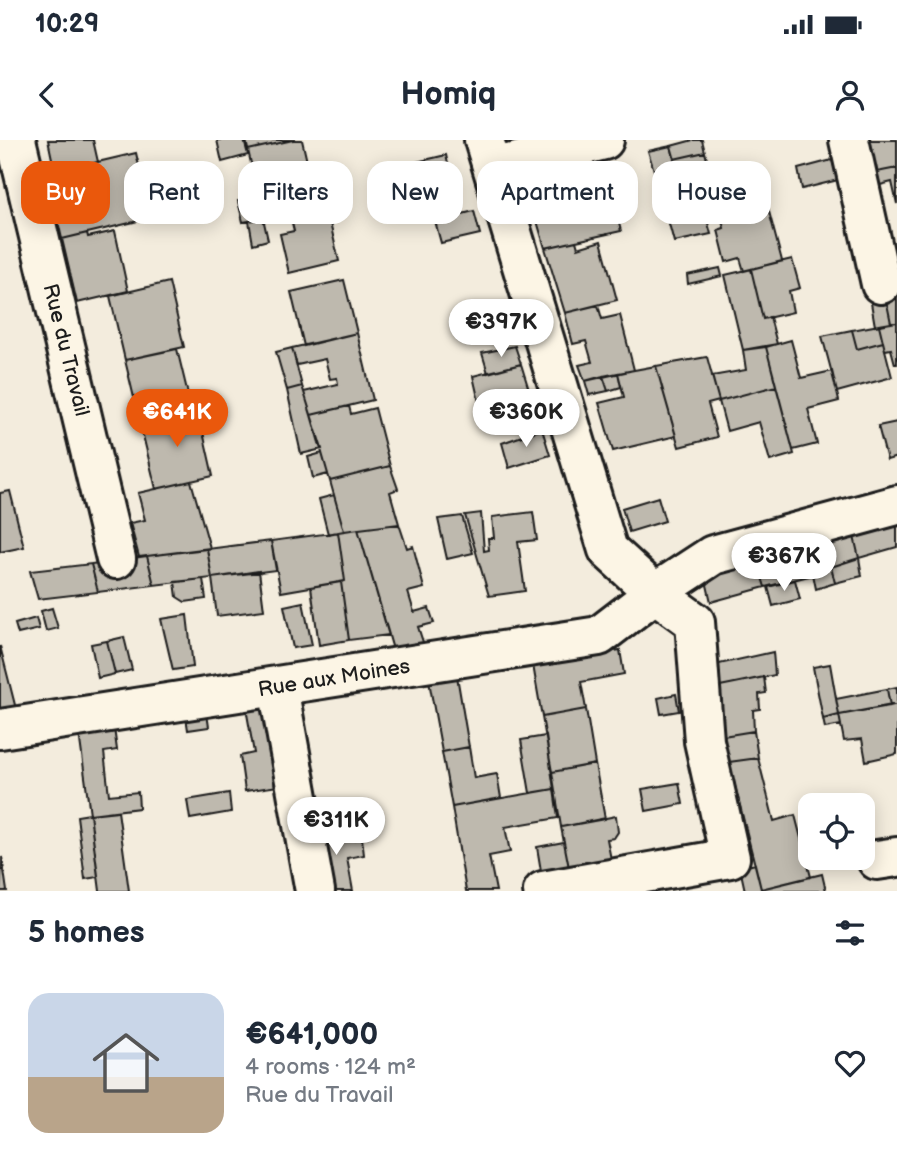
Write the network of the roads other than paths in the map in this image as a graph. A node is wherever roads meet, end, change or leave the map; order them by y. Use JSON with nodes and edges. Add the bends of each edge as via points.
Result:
{"nodes":[{"id":1,"x":16,"y":140,"type":"edge"},
{"id":2,"x":604,"y":140,"type":"edge"},
{"id":3,"x":849,"y":140,"type":"edge"},
{"id":4,"x":488,"y":154,"type":"edge"},
{"id":5,"x":881,"y":284,"type":"dead end"},
{"id":6,"x":897,"y":505,"type":"edge"},
{"id":7,"x":116,"y":559,"type":"dead end"},
{"id":8,"x":655,"y":593,"type":"junction"},
{"id":9,"x":278,"y":687,"type":"junction"},
{"id":10,"x":0,"y":729,"type":"edge"},
{"id":11,"x":315,"y":891,"type":"edge"},
{"id":12,"x":543,"y":891,"type":"edge"}],
"edges":[{"from":1,"to":7,"type":"street","name":"Rue du Travail"},
{"from":2,"to":4,"type":"street"},
{"from":3,"to":5,"type":"street"},
{"from":4,"to":8,"type":"street","via":[[608,550]]},
{"from":6,"to":8,"type":"street","name":"Rue aux Moines","via":[[713,555]]},
{"from":8,"to":9,"type":"street","name":"Rue aux Moines","via":[[599,636]]},
{"from":8,"to":12,"type":"street","via":[[695,622],[704,741],[730,858]]},
{"from":9,"to":10,"type":"street","name":"Rue aux Moines"},
{"from":9,"to":11,"type":"street"}]}
